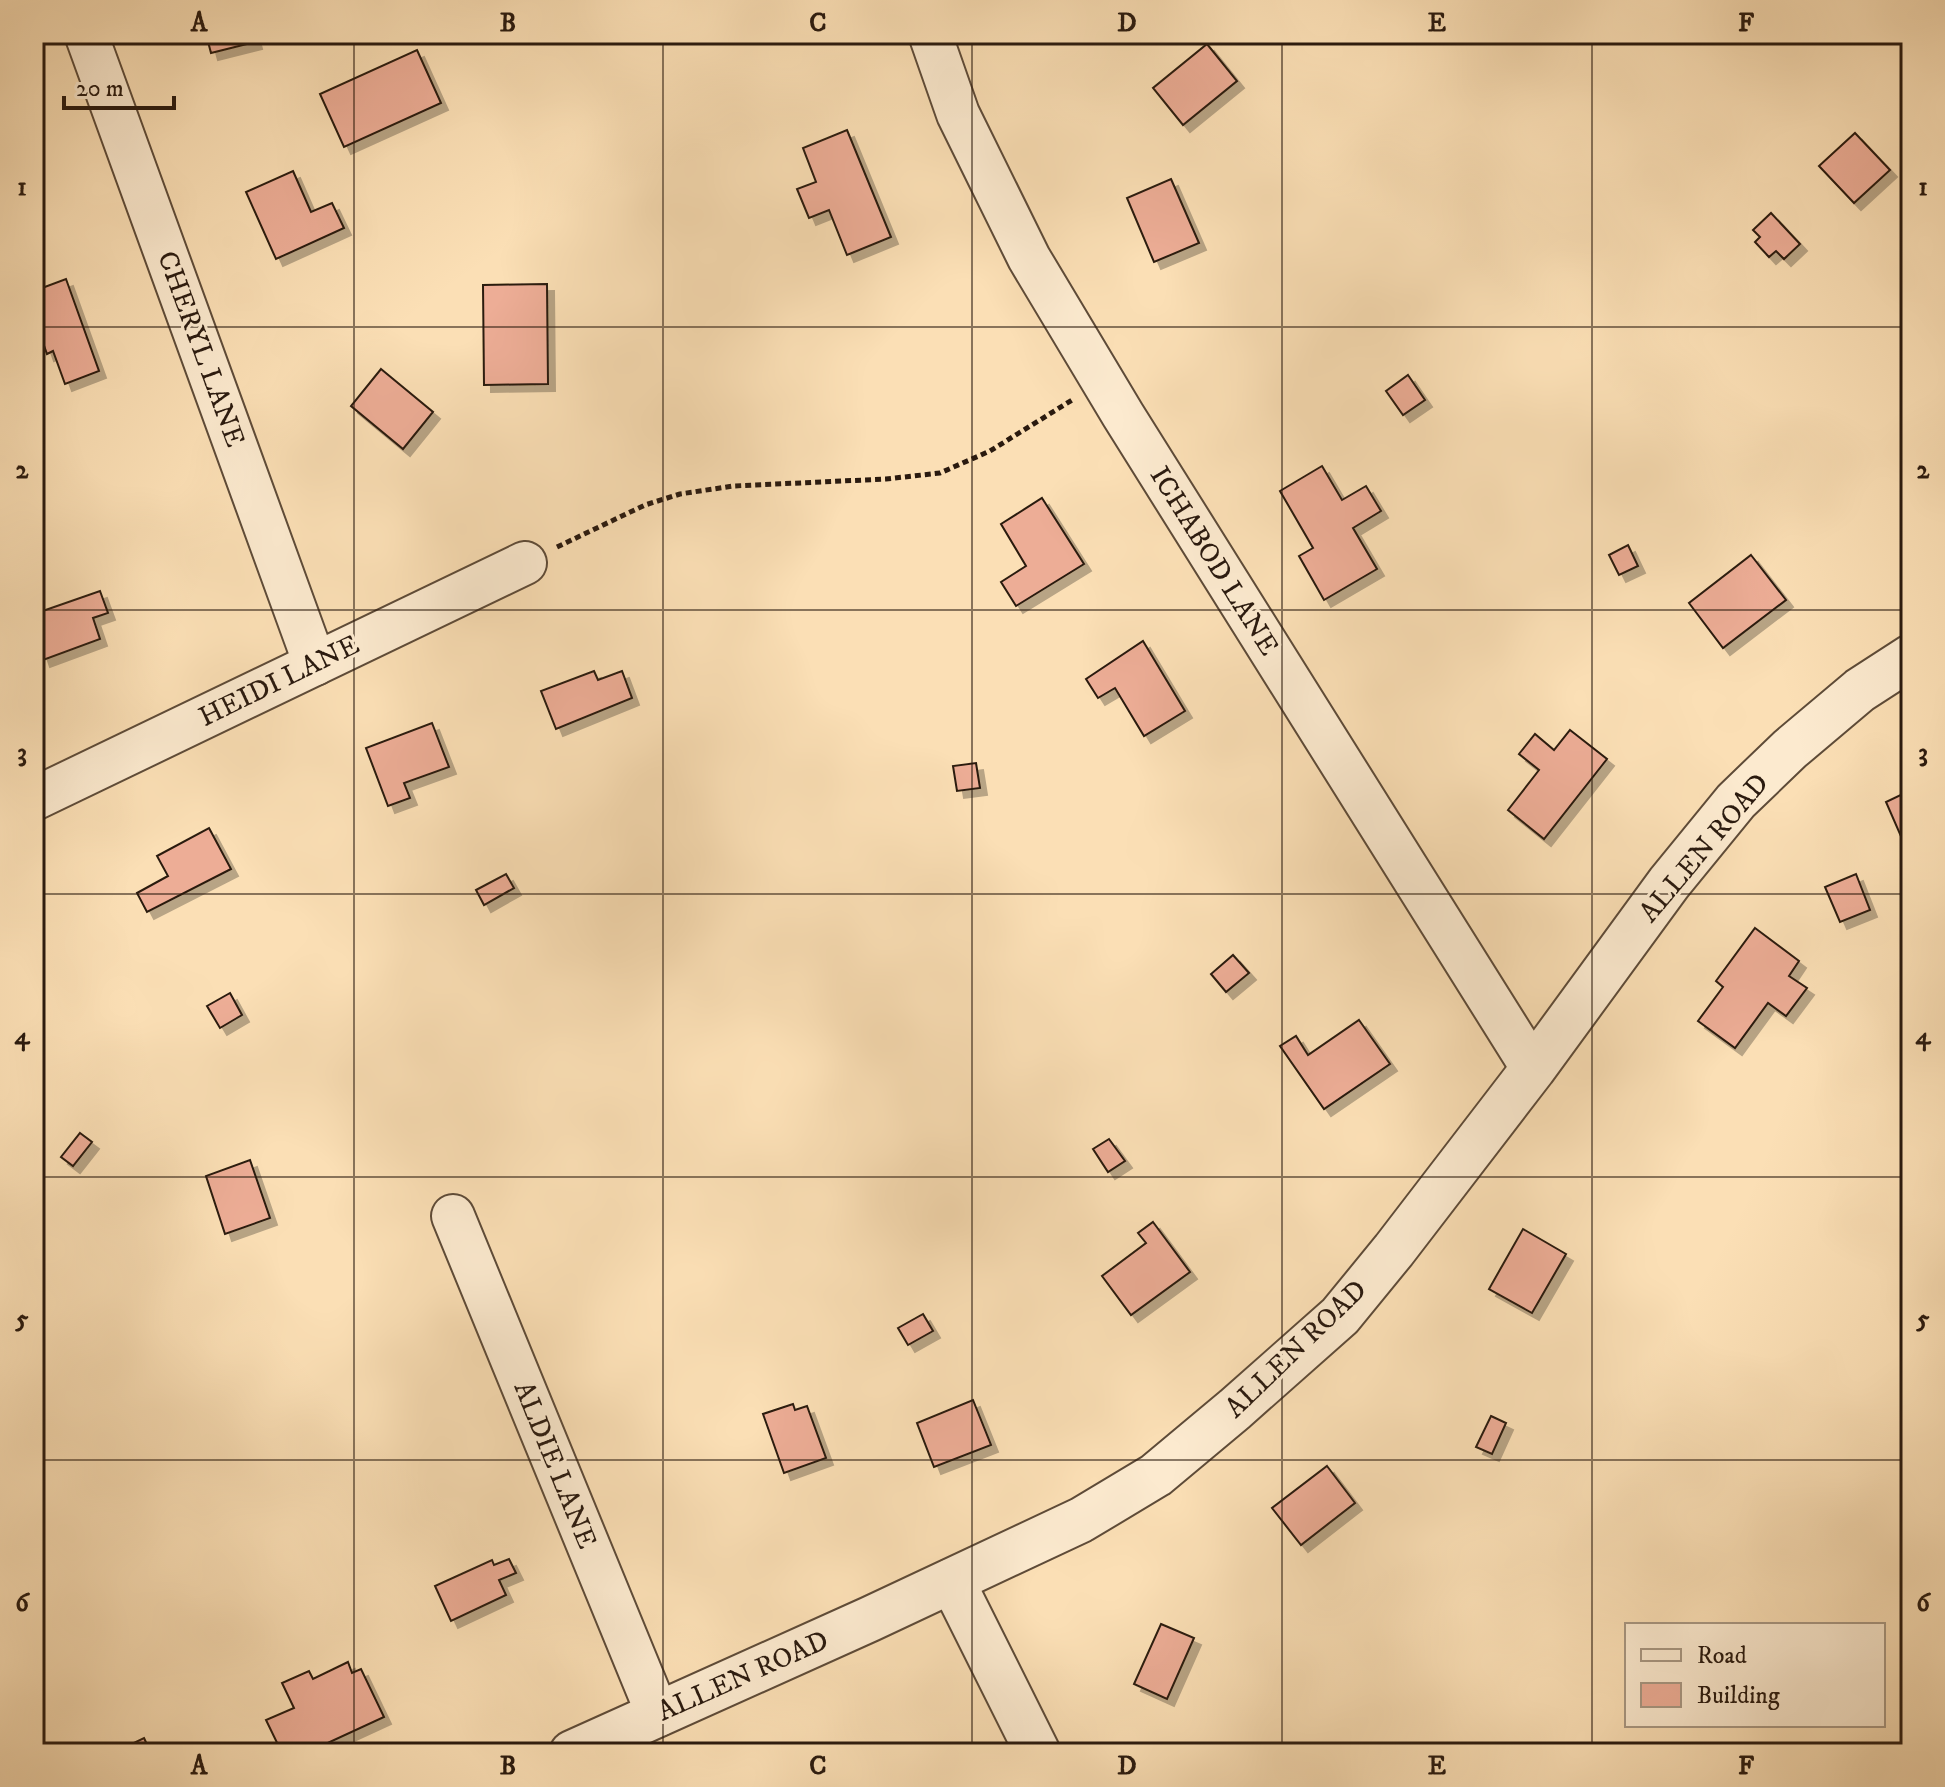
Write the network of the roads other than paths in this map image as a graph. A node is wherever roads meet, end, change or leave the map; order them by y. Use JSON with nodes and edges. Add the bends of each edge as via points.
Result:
{"nodes":[{"id":1,"x":86,"y":34,"type":"edge"},
{"id":2,"x":930,"y":34,"type":"edge"},
{"id":3,"x":525,"y":563,"type":"road end"},
{"id":4,"x":1911,"y":657,"type":"edge"},
{"id":5,"x":315,"y":664,"type":"junction"},
{"id":6,"x":34,"y":799,"type":"edge"},
{"id":7,"x":1533,"y":1069,"type":"junction"},
{"id":8,"x":453,"y":1216,"type":"dead end"},
{"id":9,"x":952,"y":1581,"type":"junction"},
{"id":10,"x":658,"y":1715,"type":"junction"},
{"id":11,"x":572,"y":1753,"type":"edge"},
{"id":12,"x":1038,"y":1753,"type":"edge"}],
"edges":[{"from":1,"to":5,"type":"street","name":"CHERYL LANE"},
{"from":2,"to":7,"type":"street","name":"ICHABOD LANE","via":[[958,114],[1029,258]]},
{"from":3,"to":5,"type":"street","name":"HEIDI LANE"},
{"from":4,"to":7,"type":"street","name":"ALLEN ROAD","via":[[1860,690],[1736,801]]},
{"from":5,"to":6,"type":"street","name":"HEIDI LANE"},
{"from":7,"to":9,"type":"street","name":"ALLEN ROAD","via":[[1340,1316],[1291,1360],[1156,1475],[1081,1520]]},
{"from":8,"to":10,"type":"street","name":"ALDIE LANE"},
{"from":9,"to":10,"type":"street","name":"ALLEN ROAD"},
{"from":9,"to":12,"type":"street"},
{"from":10,"to":11,"type":"street","name":"ALLEN ROAD"}]}
